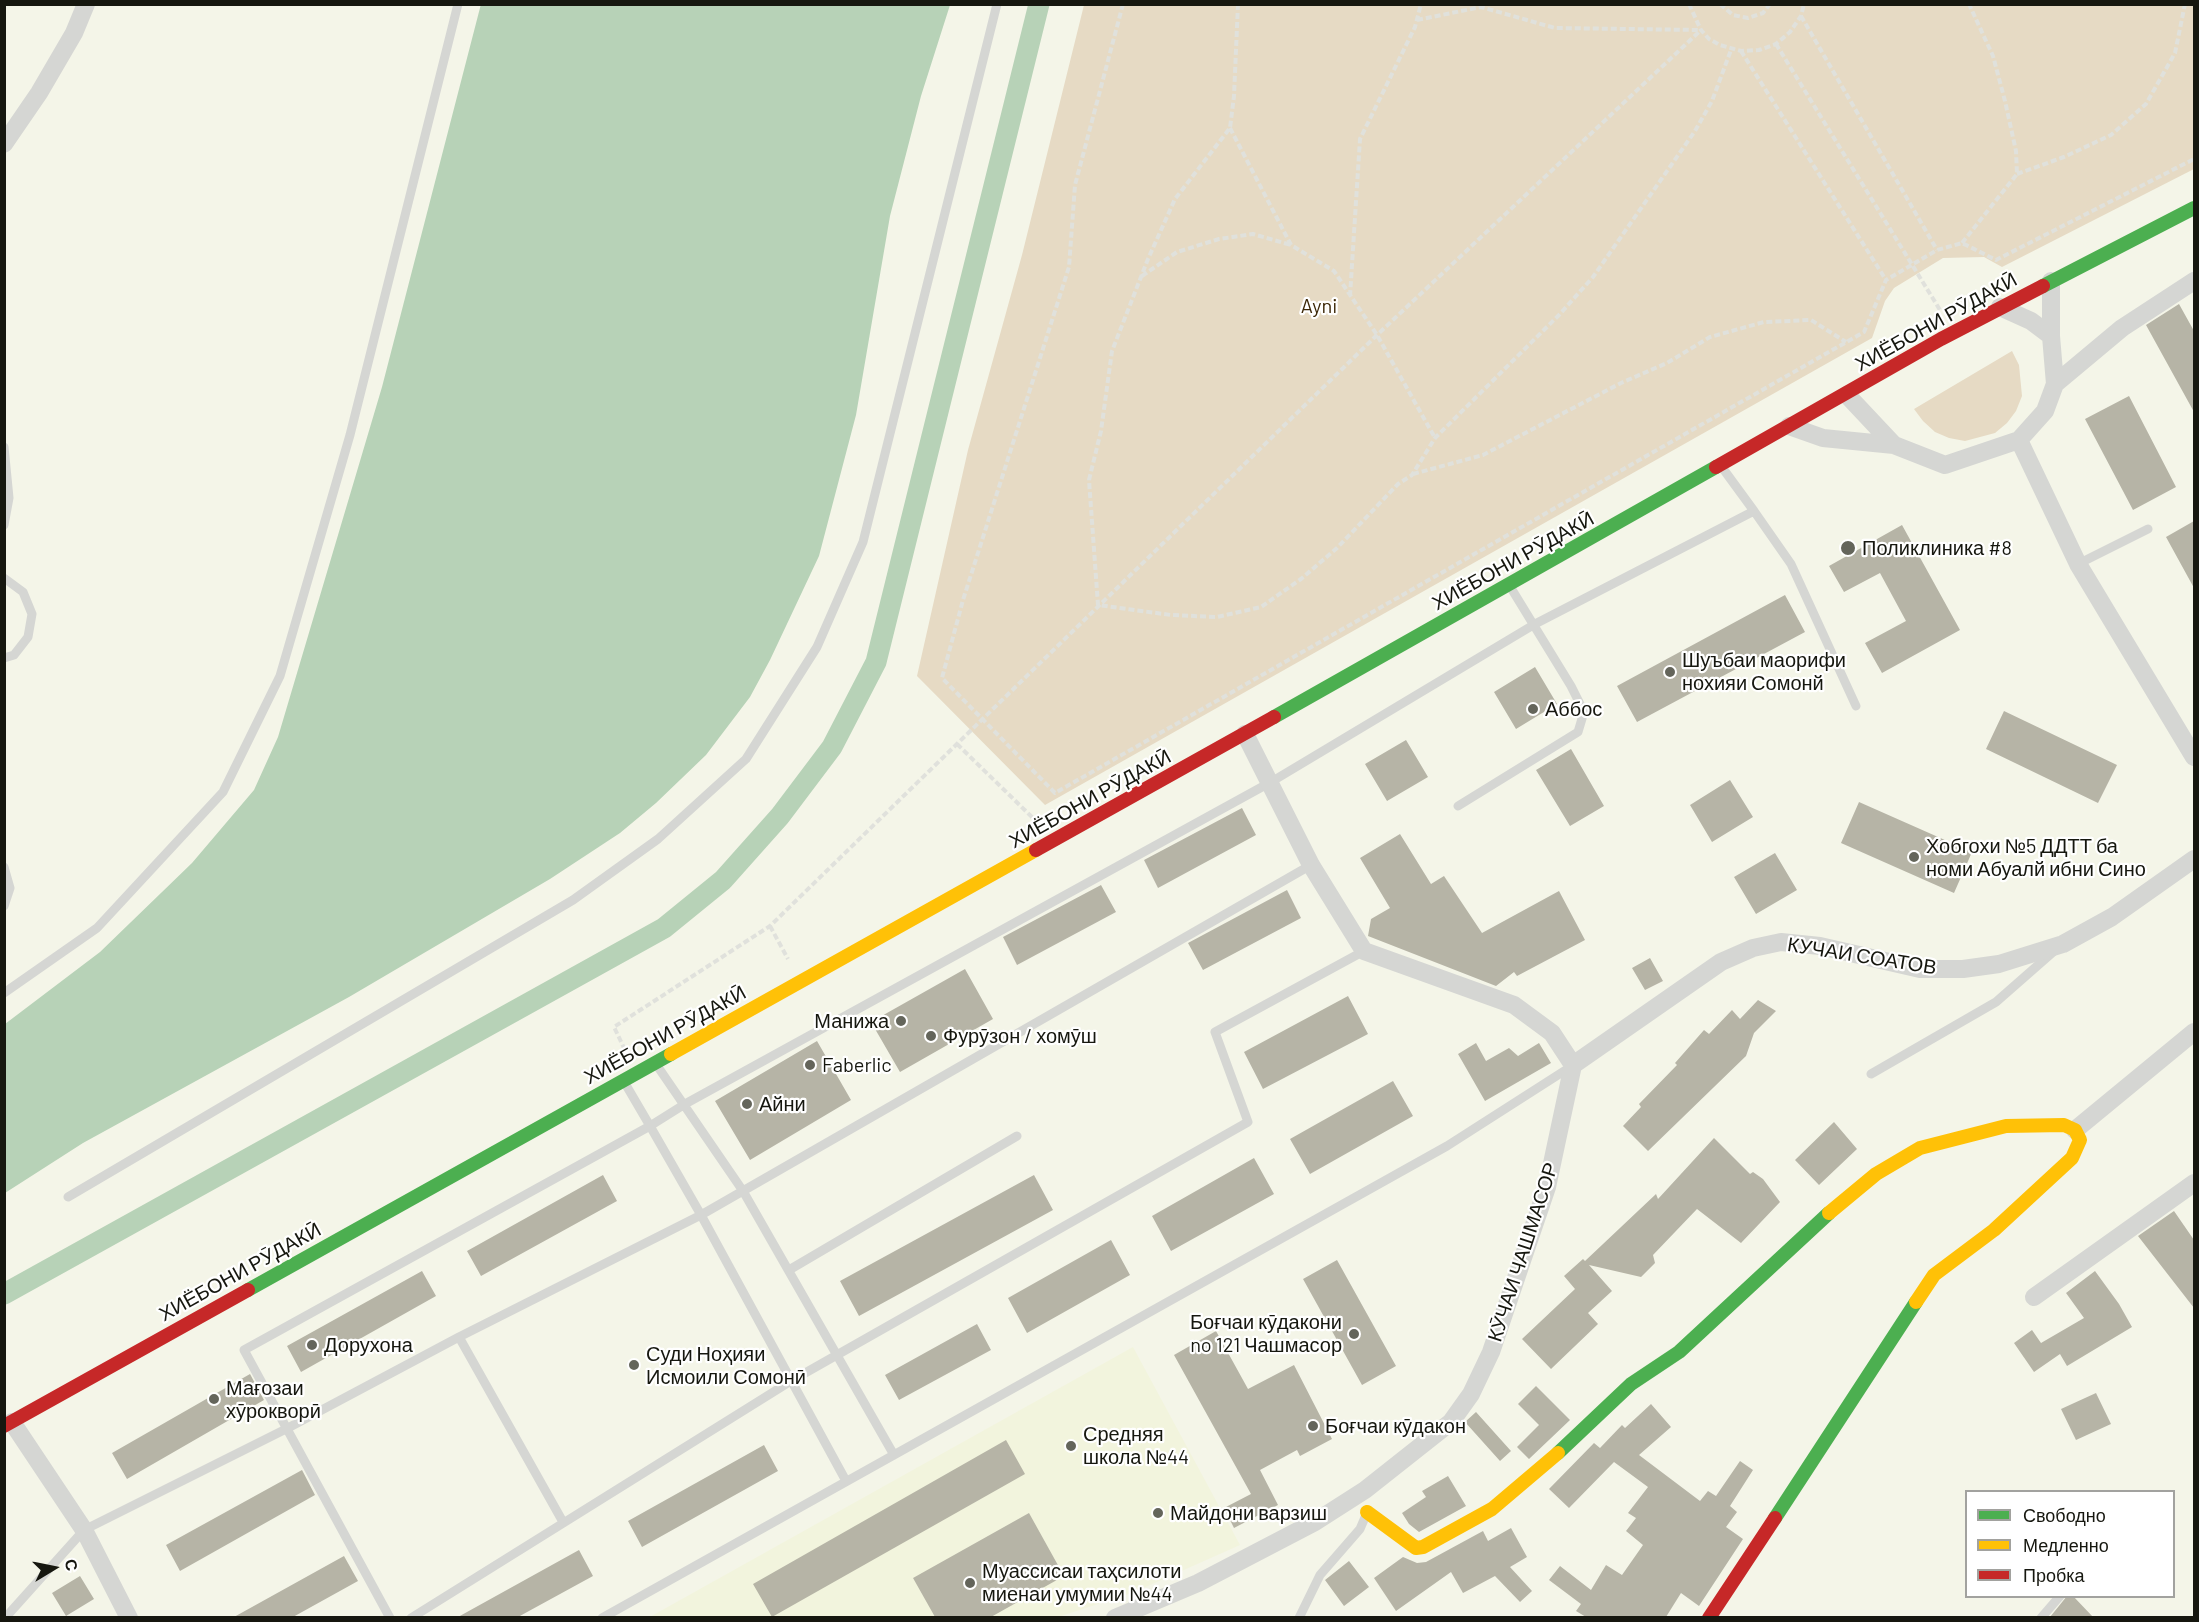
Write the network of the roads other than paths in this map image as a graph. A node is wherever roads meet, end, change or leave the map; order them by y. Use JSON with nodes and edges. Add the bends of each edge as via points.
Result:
{"nodes":[{"id":1,"x":86,"y":4,"type":"edge"},
{"id":2,"x":458,"y":4,"type":"edge"},
{"id":3,"x":997,"y":4,"type":"edge"},
{"id":4,"x":4,"y":144,"type":"edge"},
{"id":5,"x":2194,"y":208,"type":"edge"},
{"id":6,"x":2051,"y":281,"type":"junction"},
{"id":7,"x":2194,"y":281,"type":"edge"},
{"id":8,"x":2000,"y":307,"type":"junction"},
{"id":9,"x":2051,"y":336,"type":"junction"},
{"id":10,"x":2055,"y":384,"type":"junction"},
{"id":11,"x":1847,"y":394,"type":"junction"},
{"id":12,"x":1789,"y":426,"type":"junction"},
{"id":13,"x":2019,"y":440,"type":"junction"},
{"id":14,"x":1894,"y":445,"type":"junction"},
{"id":15,"x":4,"y":447,"type":"edge"},
{"id":16,"x":1721,"y":466,"type":"junction"},
{"id":17,"x":1754,"y":511,"type":"junction"},
{"id":18,"x":4,"y":525,"type":"edge"},
{"id":19,"x":2148,"y":529,"type":"dead end"},
{"id":20,"x":2078,"y":564,"type":"junction"},
{"id":21,"x":4,"y":578,"type":"edge"},
{"id":22,"x":1509,"y":586,"type":"junction"},
{"id":23,"x":1535,"y":624,"type":"junction"},
{"id":24,"x":4,"y":658,"type":"edge"},
{"id":25,"x":1856,"y":706,"type":"dead end"},
{"id":26,"x":1245,"y":734,"type":"junction"},
{"id":27,"x":2194,"y":757,"type":"edge"},
{"id":28,"x":1271,"y":782,"type":"junction"},
{"id":29,"x":1458,"y":806,"type":"dead end"},
{"id":30,"x":2194,"y":859,"type":"edge"},
{"id":31,"x":1311,"y":865,"type":"junction"},
{"id":32,"x":4,"y":867,"type":"edge"},
{"id":33,"x":4,"y":906,"type":"edge"},
{"id":34,"x":2063,"y":944,"type":"junction"},
{"id":35,"x":1364,"y":951,"type":"junction"},
{"id":36,"x":4,"y":993,"type":"edge"},
{"id":37,"x":2194,"y":1032,"type":"edge"},
{"id":38,"x":655,"y":1062,"type":"junction"},
{"id":39,"x":1572,"y":1065,"type":"junction"},
{"id":40,"x":1871,"y":1074,"type":"dead end"},
{"id":41,"x":623,"y":1080,"type":"junction"},
{"id":42,"x":685,"y":1104,"type":"junction"},
{"id":43,"x":650,"y":1126,"type":"junction"},
{"id":44,"x":2075,"y":1130,"type":"junction"},
{"id":45,"x":1017,"y":1136,"type":"dead end"},
{"id":46,"x":2194,"y":1183,"type":"edge"},
{"id":47,"x":743,"y":1191,"type":"junction"},
{"id":48,"x":68,"y":1197,"type":"dead end"},
{"id":49,"x":701,"y":1215,"type":"junction"},
{"id":50,"x":789,"y":1270,"type":"junction"},
{"id":51,"x":2034,"y":1297,"type":"dead end"},
{"id":52,"x":459,"y":1337,"type":"junction"},
{"id":53,"x":837,"y":1355,"type":"junction"},
{"id":54,"x":791,"y":1381,"type":"junction"},
{"id":55,"x":8,"y":1424,"type":"edge"},
{"id":56,"x":286,"y":1429,"type":"junction"},
{"id":57,"x":894,"y":1455,"type":"junction"},
{"id":58,"x":846,"y":1481,"type":"junction"},
{"id":59,"x":1365,"y":1490,"type":"junction"},
{"id":60,"x":1368,"y":1512,"type":"junction"},
{"id":61,"x":563,"y":1522,"type":"junction"},
{"id":62,"x":84,"y":1530,"type":"junction"},
{"id":63,"x":2058,"y":1598,"type":"edge"},
{"id":64,"x":1146,"y":1612,"type":"edge"},
{"id":65,"x":5,"y":1617,"type":"edge"},
{"id":66,"x":129,"y":1617,"type":"edge"},
{"id":67,"x":390,"y":1617,"type":"edge"},
{"id":68,"x":411,"y":1617,"type":"edge"},
{"id":69,"x":602,"y":1617,"type":"edge"},
{"id":70,"x":1115,"y":1617,"type":"edge"},
{"id":71,"x":1299,"y":1617,"type":"edge"},
{"id":72,"x":1709,"y":1617,"type":"edge"},
{"id":73,"x":2041,"y":1617,"type":"edge"}],
"edges":[{"from":1,"to":4,"type":"street","via":[[74,33]]},
{"from":2,"to":36,"type":"lane","via":[[350,435],[280,676],[223,792],[97,928]]},
{"from":3,"to":48,"type":"lane","via":[[863,542],[817,647],[746,759],[658,839],[573,900]]},
{"from":5,"to":6,"type":"main road","name":"ХИЁБОНИ РӮДАКӢ"},
{"from":6,"to":8,"type":"main road","name":"ХИЁБОНИ РӮДАКӢ"},
{"from":6,"to":9,"type":"street"},
{"from":7,"to":10,"type":"street","via":[[2122,328]]},
{"from":8,"to":9,"type":"street","via":[[2031,321]]},
{"from":8,"to":11,"type":"main road","name":"ХИЁБОНИ РӮДАКӢ"},
{"from":9,"to":10,"type":"street"},
{"from":10,"to":13,"type":"street","via":[[2045,411]]},
{"from":11,"to":12,"type":"main road","name":"ХИЁБОНИ РӮДАКӢ"},
{"from":11,"to":14,"type":"street"},
{"from":12,"to":14,"type":"street","via":[[1823,438]]},
{"from":12,"to":16,"type":"main road","name":"ХИЁБОНИ РӮДАКӢ"},
{"from":13,"to":14,"type":"street","via":[[1945,465]]},
{"from":13,"to":20,"type":"street"},
{"from":15,"to":18,"type":"lane","via":[[9,498]]},
{"from":16,"to":17,"type":"lane"},
{"from":16,"to":22,"type":"main road","name":"ХИЁБОНИ РӮДАКӢ"},
{"from":17,"to":23,"type":"lane"},
{"from":17,"to":25,"type":"lane","via":[[1791,564]]},
{"from":19,"to":20,"type":"lane"},
{"from":20,"to":27,"type":"street"},
{"from":21,"to":24,"type":"lane","via":[[23,592],[32,614],[28,637],[14,655]]},
{"from":22,"to":23,"type":"lane"},
{"from":22,"to":26,"type":"main road","name":"ХИЁБОНИ РӮДАКӢ"},
{"from":23,"to":28,"type":"lane"},
{"from":23,"to":29,"type":"lane","via":[[1584,712],[1578,732]]},
{"from":26,"to":28,"type":"street"},
{"from":26,"to":38,"type":"main road","name":"ХИЁБОНИ РӮДАКӢ"},
{"from":28,"to":31,"type":"street"},
{"from":28,"to":42,"type":"lane"},
{"from":30,"to":34,"type":"street","name":"КУЧАИ СОАТОВ","via":[[2112,917]]},
{"from":31,"to":35,"type":"street"},
{"from":31,"to":47,"type":"lane"},
{"from":32,"to":33,"type":"lane","via":[[10,888]]},
{"from":34,"to":39,"type":"street","name":"КУЧАИ СОАТОВ","via":[[1999,964],[1963,969],[1920,969],[1820,946],[1781,942],[1753,948],[1720,962]]},
{"from":34,"to":40,"type":"lane","via":[[1996,1002]]},
{"from":35,"to":39,"type":"street","via":[[1514,1005],[1552,1033]]},
{"from":35,"to":53,"type":"lane","via":[[1215,1032],[1248,1122]]},
{"from":37,"to":44,"type":"street"},
{"from":38,"to":41,"type":"main road","name":"ХИЁБОНИ РӮДАКӢ"},
{"from":38,"to":42,"type":"lane"},
{"from":39,"to":57,"type":"lane","via":[[1447,1146]]},
{"from":39,"to":59,"type":"street","name":"КӮЧАИ ЧАШМАСОР","via":[[1547,1187],[1491,1352],[1471,1394],[1450,1422]]},
{"from":41,"to":43,"type":"lane"},
{"from":41,"to":55,"type":"main road","name":"ХИЁБОНИ РӮДАКӢ"},
{"from":42,"to":43,"type":"lane"},
{"from":42,"to":47,"type":"lane"},
{"from":43,"to":49,"type":"lane"},
{"from":43,"to":56,"type":"lane","via":[[244,1350]]},
{"from":44,"to":60,"type":"main road","via":[[2064,1125],[2006,1126],[1920,1148],[1876,1174],[1801,1236],[1679,1352],[1631,1384],[1492,1509],[1416,1548]]},
{"from":44,"to":72,"type":"main road","via":[[2080,1140],[2072,1158],[1994,1230],[1934,1275]]},
{"from":45,"to":50,"type":"lane"},
{"from":46,"to":51,"type":"street"},
{"from":47,"to":49,"type":"lane"},
{"from":47,"to":50,"type":"lane"},
{"from":49,"to":52,"type":"lane"},
{"from":49,"to":54,"type":"lane"},
{"from":50,"to":53,"type":"lane"},
{"from":52,"to":56,"type":"lane"},
{"from":52,"to":61,"type":"lane"},
{"from":53,"to":54,"type":"lane"},
{"from":53,"to":57,"type":"lane"},
{"from":54,"to":58,"type":"lane"},
{"from":54,"to":61,"type":"lane"},
{"from":55,"to":62,"type":"street"},
{"from":56,"to":62,"type":"lane"},
{"from":56,"to":67,"type":"lane"},
{"from":57,"to":58,"type":"lane"},
{"from":58,"to":69,"type":"lane"},
{"from":59,"to":60,"type":"lane"},
{"from":59,"to":64,"type":"street","name":"КӮЧАИ ЧАШМАСОР","via":[[1315,1522]]},
{"from":60,"to":71,"type":"lane","via":[[1360,1529],[1320,1575]]},
{"from":61,"to":68,"type":"lane"},
{"from":62,"to":65,"type":"lane"},
{"from":62,"to":66,"type":"street"},
{"from":63,"to":73,"type":"lane"},
{"from":64,"to":70,"type":"street","name":"КӮЧАИ ЧАШМАСОР"}]}
